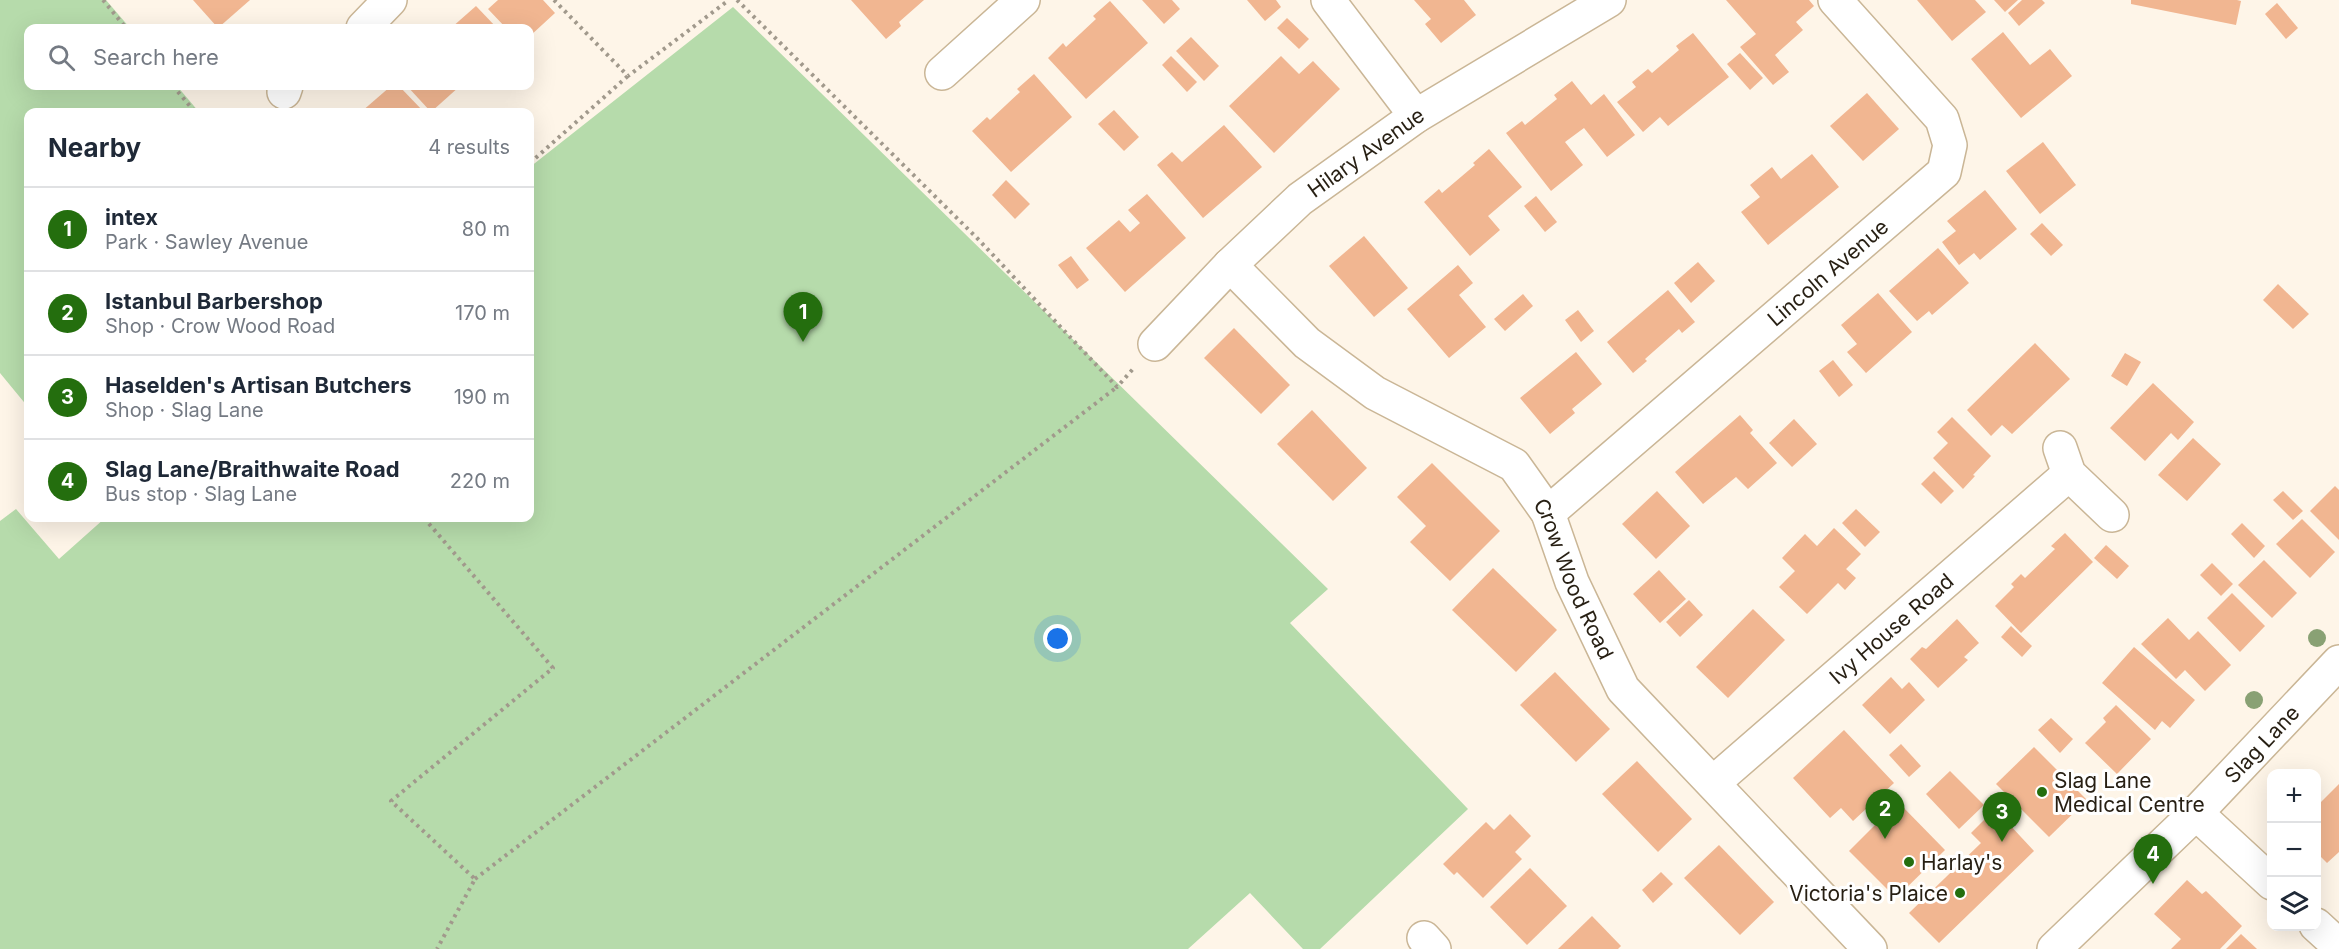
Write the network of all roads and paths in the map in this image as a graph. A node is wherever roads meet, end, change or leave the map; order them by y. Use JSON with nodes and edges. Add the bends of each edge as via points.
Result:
{"nodes":[{"id":1,"x":103,"y":0,"type":"edge"},
{"id":2,"x":390,"y":0,"type":"edge"},
{"id":3,"x":554,"y":0,"type":"edge"},
{"id":4,"x":729,"y":0,"type":"edge"},
{"id":5,"x":737,"y":0,"type":"edge"},
{"id":6,"x":1023,"y":0,"type":"edge"},
{"id":7,"x":1328,"y":0,"type":"edge"},
{"id":8,"x":1609,"y":0,"type":"edge"},
{"id":9,"x":1835,"y":0,"type":"edge"},
{"id":10,"x":123,"y":24,"type":"edge"},
{"id":11,"x":367,"y":24,"type":"edge"},
{"id":12,"x":942,"y":73,"type":"dead end"},
{"id":13,"x":627,"y":76,"type":"junction"},
{"id":14,"x":176,"y":90,"type":"edge"},
{"id":15,"x":192,"y":108,"type":"edge"},
{"id":16,"x":1416,"y":116,"type":"junction"},
{"id":17,"x":534,"y":159,"type":"edge"},
{"id":18,"x":1230,"y":265,"type":"junction"},
{"id":19,"x":1155,"y":344,"type":"joint"},
{"id":20,"x":1117,"y":387,"type":"junction"},
{"id":21,"x":1548,"y":513,"type":"junction"},
{"id":22,"x":2112,"y":515,"type":"dead end"},
{"id":23,"x":427,"y":522,"type":"edge"},
{"id":24,"x":2339,"y":662,"type":"edge"},
{"id":25,"x":1713,"y":783,"type":"junction"},
{"id":26,"x":2196,"y":813,"type":"junction"},
{"id":27,"x":475,"y":879,"type":"junction"},
{"id":28,"x":2267,"y":879,"type":"edge"},
{"id":29,"x":2321,"y":930,"type":"edge"},
{"id":30,"x":2339,"y":946,"type":"edge"},
{"id":31,"x":437,"y":949,"type":"edge"},
{"id":32,"x":1870,"y":949,"type":"edge"},
{"id":33,"x":2054,"y":949,"type":"edge"}],
"edges":[{"from":1,"to":10,"type":"path"},
{"from":2,"to":11,"type":"street"},
{"from":3,"to":13,"type":"path"},
{"from":4,"to":13,"type":"path"},
{"from":5,"to":20,"type":"path","via":[[978,239]]},
{"from":6,"to":12,"type":"street"},
{"from":7,"to":16,"type":"street"},
{"from":8,"to":16,"type":"street","name":"Hilary Avenue"},
{"from":9,"to":21,"type":"street","name":"Lincoln Avenue","via":[[1941,119],[1950,145],[1944,172]]},
{"from":13,"to":17,"type":"path"},
{"from":14,"to":15,"type":"path"},
{"from":16,"to":18,"type":"street","name":"Hilary Avenue","via":[[1300,199]]},
{"from":18,"to":19,"type":"street","name":"Hilary Avenue"},
{"from":18,"to":21,"type":"street","name":"Crow Wood Road","via":[[1307,343],[1375,393],[1514,465]]},
{"from":19,"to":20,"type":"path"},
{"from":20,"to":27,"type":"path"},
{"from":21,"to":25,"type":"street","name":"Crow Wood Road","via":[[1572,582],[1623,689]]},
{"from":22,"to":25,"type":"street","name":"Ivy House Road","via":[[2064,461]]},
{"from":23,"to":27,"type":"path","via":[[553,668],[391,801]]},
{"from":24,"to":26,"type":"street","name":"Slag Lane"},
{"from":25,"to":32,"type":"street","name":"Crow Wood Road"},
{"from":26,"to":28,"type":"street"},
{"from":26,"to":33,"type":"street","name":"Slag Lane"},
{"from":27,"to":31,"type":"path"},
{"from":29,"to":30,"type":"street"}]}
